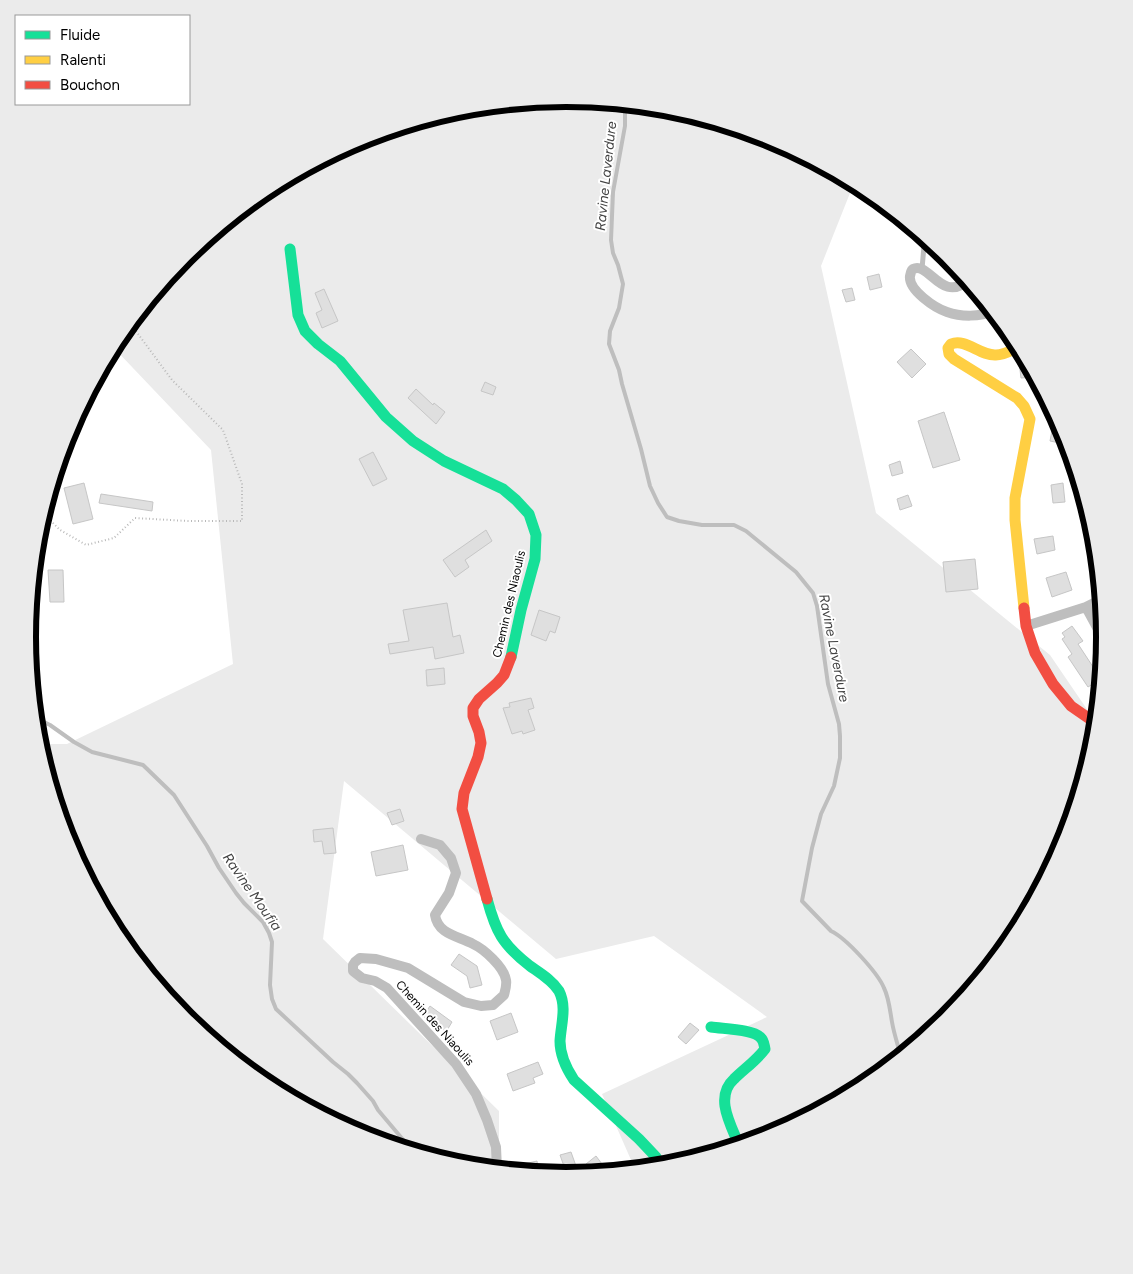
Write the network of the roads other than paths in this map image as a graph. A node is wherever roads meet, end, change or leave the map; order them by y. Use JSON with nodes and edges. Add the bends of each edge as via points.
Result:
{"nodes":[{"id":1,"x":924,"y":246,"type":"edge"},
{"id":2,"x":290,"y":249,"type":"dead end"},
{"id":3,"x":922,"y":269,"type":"junction"},
{"id":4,"x":963,"y":285,"type":"edge"},
{"id":5,"x":986,"y":313,"type":"edge"},
{"id":6,"x":1013,"y":351,"type":"edge"},
{"id":7,"x":1096,"y":602,"type":"edge"},
{"id":8,"x":1086,"y":607,"type":"junction"},
{"id":9,"x":1026,"y":626,"type":"junction"},
{"id":10,"x":1097,"y":627,"type":"edge"},
{"id":11,"x":1090,"y":719,"type":"edge"},
{"id":12,"x":421,"y":839,"type":"dead end"},
{"id":13,"x":711,"y":1027,"type":"dead end"},
{"id":14,"x":737,"y":1139,"type":"edge"},
{"id":15,"x":657,"y":1159,"type":"edge"},
{"id":16,"x":497,"y":1163,"type":"edge"}],
"edges":[{"from":1,"to":3,"type":"lane"},
{"from":2,"to":15,"type":"street","name":"Chemin des Niaoulis","via":[[298,315],[305,331],[340,361],[386,417],[413,441],[444,461],[503,489],[529,514],[536,536],[535,560],[509,665],[504,675],[473,708],[481,743],[464,792],[464,821],[492,920],[503,942],[556,986],[560,994],[563,1004],[561,1053],[568,1071]]},
{"from":3,"to":4,"type":"street","via":[[943,286]]},
{"from":3,"to":5,"type":"street","via":[[912,270],[910,279],[934,306],[954,314]]},
{"from":6,"to":9,"type":"street","via":[[996,355],[955,342],[948,347],[950,356],[955,360],[1014,395],[1028,409],[1030,419],[1015,520]]},
{"from":7,"to":8,"type":"street"},
{"from":8,"to":9,"type":"street"},
{"from":8,"to":10,"type":"street"},
{"from":9,"to":11,"type":"street","via":[[1035,654],[1053,684],[1071,706]]},
{"from":12,"to":16,"type":"street","name":"Chemin des Niaoulis","via":[[440,845],[451,858],[456,873],[450,893],[435,915],[436,922],[443,930],[488,954],[503,971],[506,981],[504,995],[493,1005],[464,1002],[408,968],[376,958],[360,958],[353,965],[353,971],[387,988],[456,1064],[476,1094],[487,1120],[496,1147]]},
{"from":13,"to":14,"type":"street","via":[[751,1032],[764,1041],[765,1049],[760,1057],[725,1090],[726,1108]]}]}
